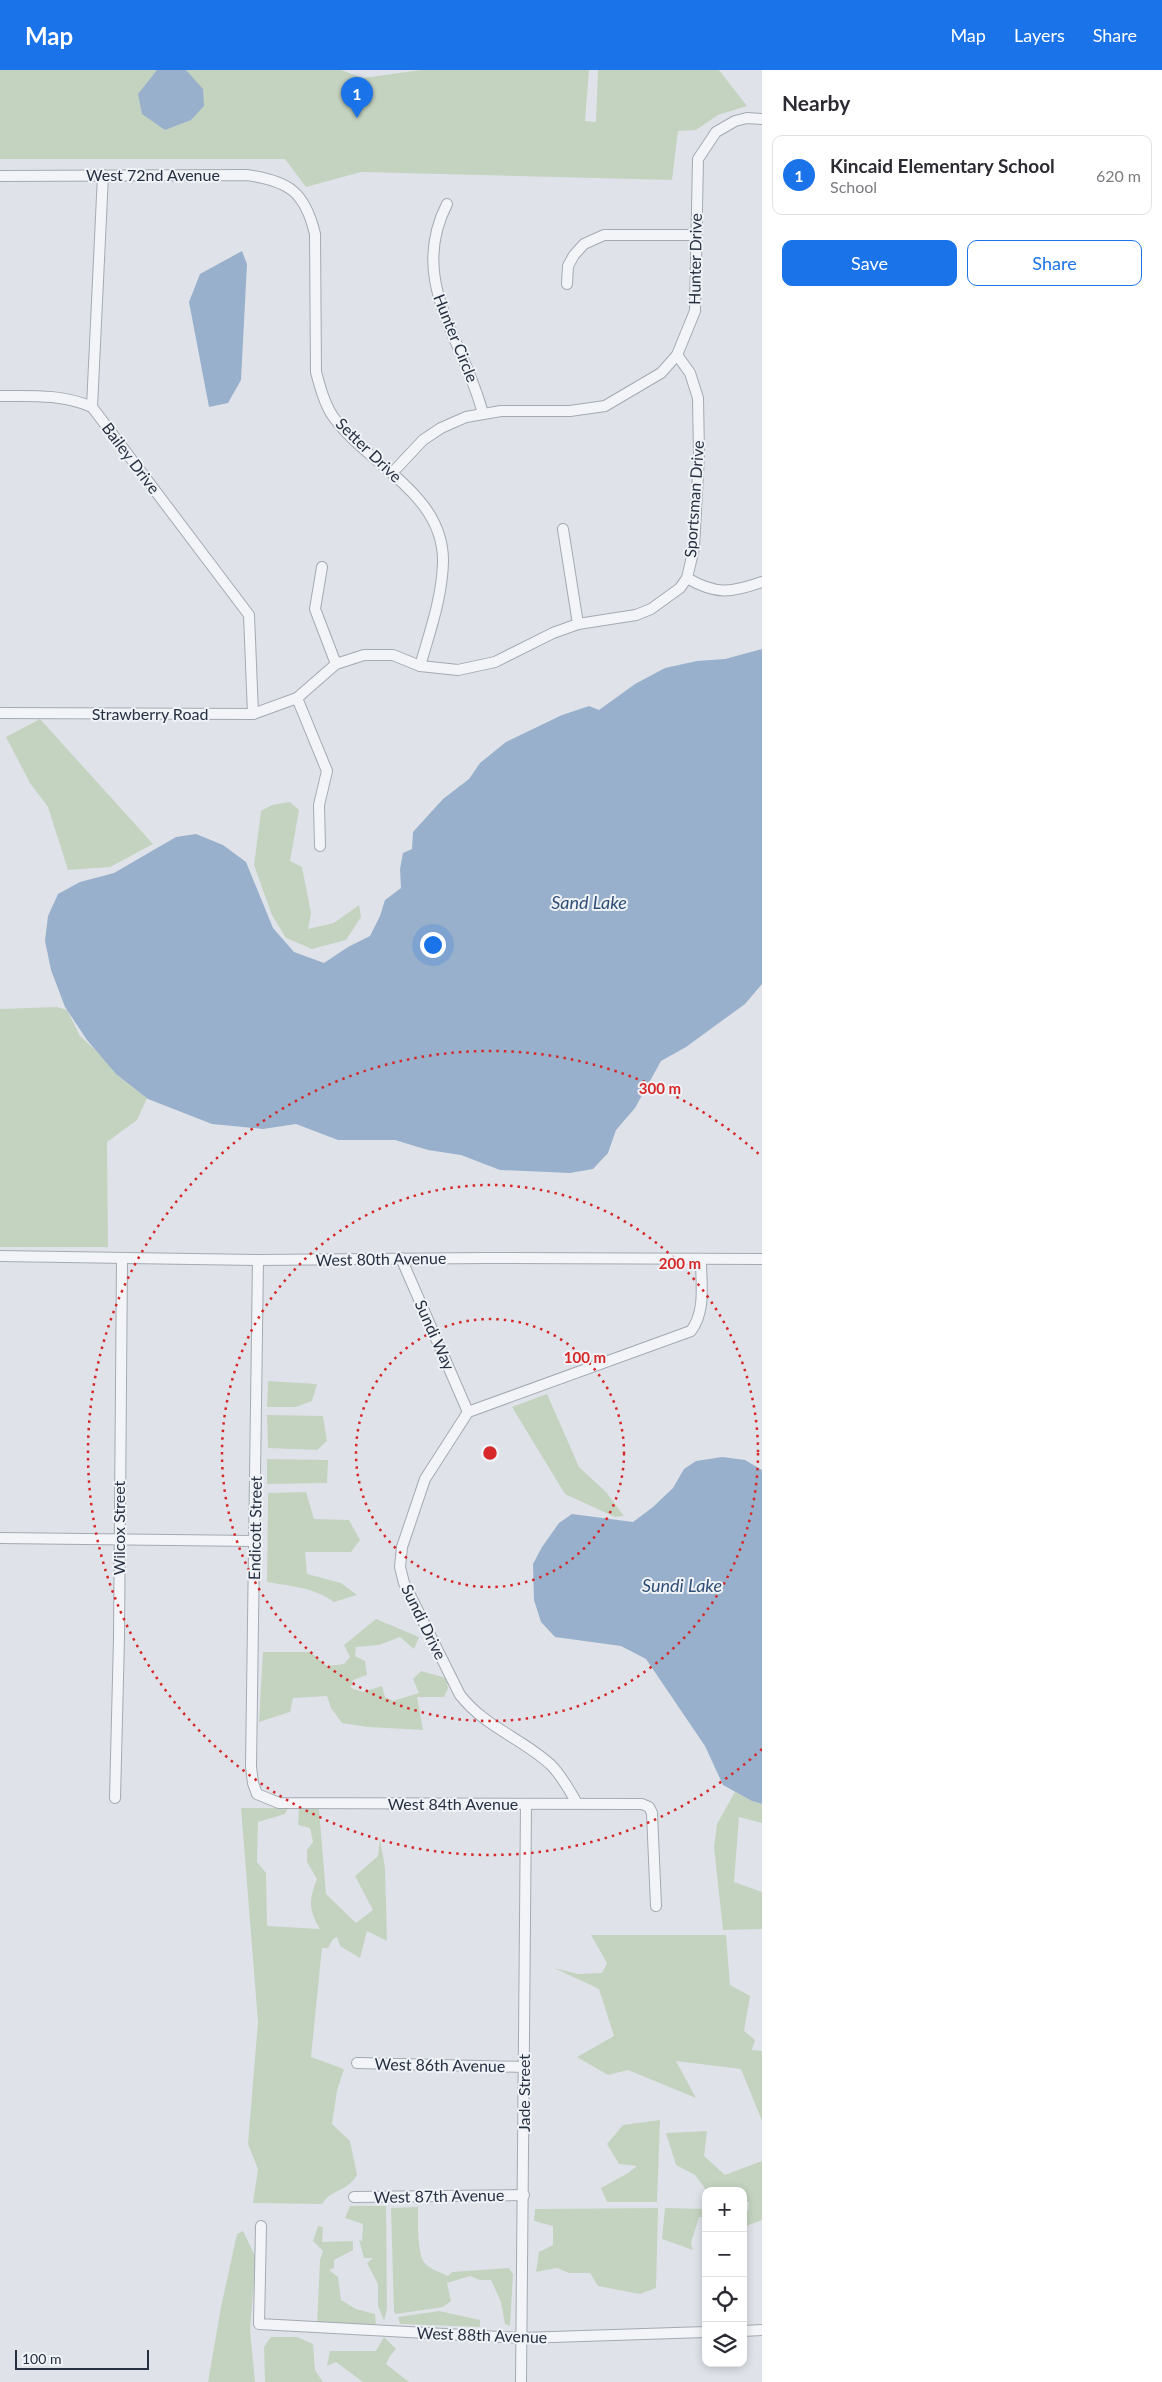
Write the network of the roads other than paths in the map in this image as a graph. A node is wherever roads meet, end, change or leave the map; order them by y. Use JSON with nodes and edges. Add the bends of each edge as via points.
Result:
{"nodes":[{"id":1,"x":762,"y":118,"type":"edge"},
{"id":2,"x":0,"y":176,"type":"edge"},
{"id":3,"x":103,"y":176,"type":"junction"},
{"id":4,"x":300,"y":197,"type":"joint"},
{"id":5,"x":447,"y":204,"type":"dead end"},
{"id":6,"x":695,"y":235,"type":"junction"},
{"id":7,"x":568,"y":284,"type":"dead end"},
{"id":8,"x":677,"y":355,"type":"junction"},
{"id":9,"x":0,"y":396,"type":"edge"},
{"id":10,"x":92,"y":407,"type":"junction"},
{"id":11,"x":483,"y":414,"type":"junction"},
{"id":12,"x":392,"y":473,"type":"junction"},
{"id":13,"x":563,"y":529,"type":"dead end"},
{"id":14,"x":322,"y":567,"type":"dead end"},
{"id":15,"x":687,"y":578,"type":"junction"},
{"id":16,"x":762,"y":582,"type":"edge"},
{"id":17,"x":578,"y":624,"type":"junction"},
{"id":18,"x":336,"y":664,"type":"junction"},
{"id":19,"x":420,"y":666,"type":"junction"},
{"id":20,"x":297,"y":698,"type":"junction"},
{"id":21,"x":0,"y":713,"type":"edge"},
{"id":22,"x":253,"y":714,"type":"junction"},
{"id":23,"x":320,"y":846,"type":"dead end"},
{"id":24,"x":0,"y":1256,"type":"edge"},
{"id":25,"x":122,"y":1258,"type":"junction"},
{"id":26,"x":401,"y":1258,"type":"junction"},
{"id":27,"x":762,"y":1259,"type":"edge"},
{"id":28,"x":258,"y":1260,"type":"junction"},
{"id":29,"x":701,"y":1260,"type":"junction"},
{"id":30,"x":468,"y":1412,"type":"junction"},
{"id":31,"x":0,"y":1538,"type":"edge"},
{"id":32,"x":119,"y":1540,"type":"junction"},
{"id":33,"x":255,"y":1541,"type":"junction"},
{"id":34,"x":257,"y":1794,"type":"joint"},
{"id":35,"x":115,"y":1798,"type":"dead end"},
{"id":36,"x":577,"y":1803,"type":"junction"},
{"id":37,"x":526,"y":1804,"type":"junction"},
{"id":38,"x":656,"y":1906,"type":"dead end"},
{"id":39,"x":357,"y":2063,"type":"dead end"},
{"id":40,"x":524,"y":2067,"type":"junction"},
{"id":41,"x":524,"y":2195,"type":"junction"},
{"id":42,"x":354,"y":2197,"type":"dead end"},
{"id":43,"x":262,"y":2226,"type":"dead end"},
{"id":44,"x":762,"y":2330,"type":"edge"},
{"id":45,"x":747,"y":2331,"type":"edge"},
{"id":46,"x":702,"y":2332,"type":"edge"},
{"id":47,"x":522,"y":2338,"type":"junction"},
{"id":48,"x":521,"y":2382,"type":"edge"}],
"edges":[{"from":1,"to":6,"type":"street","name":"Hunter Drive","via":[[735,121],[716,132],[698,159]]},
{"from":2,"to":3,"type":"street","name":"West 72nd Avenue"},
{"from":3,"to":4,"type":"street","name":"West 72nd Avenue","via":[[247,175],[272,178]]},
{"from":3,"to":10,"type":"street","name":"Bailey Drive"},
{"from":4,"to":12,"type":"street","name":"Setter Drive","via":[[310,212],[315,234],[316,372],[322,393],[331,414],[344,429]]},
{"from":5,"to":11,"type":"street","name":"Hunter Circle","via":[[438,222],[434,281]]},
{"from":6,"to":7,"type":"street","via":[[604,235],[584,244],[574,255],[568,266]]},
{"from":6,"to":8,"type":"street","name":"Hunter Drive","via":[[695,311]]},
{"from":8,"to":11,"type":"street","name":"Hunter Drive","via":[[660,373],[605,406],[570,411]]},
{"from":8,"to":15,"type":"street","name":"Sportsman Drive","via":[[690,373],[698,398],[694,548]]},
{"from":9,"to":10,"type":"street","via":[[58,396]]},
{"from":10,"to":22,"type":"street","name":"Bailey Drive","via":[[249,614]]},
{"from":11,"to":12,"type":"street","name":"Hunter Drive","via":[[466,416],[441,428],[423,440]]},
{"from":12,"to":19,"type":"street","name":"Setter Drive","via":[[423,502],[438,529],[443,560],[439,600]]},
{"from":13,"to":17,"type":"street"},
{"from":14,"to":18,"type":"street","via":[[315,609]]},
{"from":15,"to":16,"type":"street","via":[[704,588],[722,592]]},
{"from":15,"to":17,"type":"street","name":"Sportsman Drive","via":[[680,588],[651,609],[636,615]]},
{"from":17,"to":19,"type":"street","name":"Sportsman Drive","via":[[495,662],[458,670]]},
{"from":18,"to":19,"type":"street","name":"Sportsman Drive","via":[[364,655],[393,655]]},
{"from":18,"to":20,"type":"street","name":"Sportsman Drive"},
{"from":20,"to":22,"type":"street","name":"Strawberry Road"},
{"from":20,"to":23,"type":"street","via":[[326,771],[319,805]]},
{"from":21,"to":22,"type":"street","name":"Strawberry Road"},
{"from":24,"to":25,"type":"street","name":"West 80th Avenue"},
{"from":25,"to":28,"type":"street","name":"West 80th Avenue"},
{"from":25,"to":32,"type":"street","name":"Wilcox Street"},
{"from":26,"to":28,"type":"street","name":"West 80th Avenue"},
{"from":26,"to":29,"type":"street","name":"West 80th Avenue"},
{"from":26,"to":30,"type":"street","name":"Sundi Way"},
{"from":27,"to":29,"type":"street","name":"West 80th Avenue"},
{"from":28,"to":33,"type":"street","name":"Endicott Street"},
{"from":29,"to":30,"type":"street","via":[[701,1308],[699,1321],[691,1330]]},
{"from":30,"to":36,"type":"street","name":"Sundi Drive","via":[[425,1479],[402,1548],[400,1567],[404,1583],[460,1695],[473,1712],[550,1764]]},
{"from":31,"to":32,"type":"street"},
{"from":32,"to":33,"type":"street"},
{"from":32,"to":35,"type":"street","name":"Wilcox Street"},
{"from":33,"to":34,"type":"street","name":"Endicott Street","via":[[251,1768]]},
{"from":34,"to":37,"type":"street","name":"West 84th Avenue","via":[[280,1803]]},
{"from":36,"to":37,"type":"street","name":"West 84th Avenue"},
{"from":36,"to":38,"type":"street","name":"West 84th Avenue","via":[[642,1804],[649,1807],[652,1813]]},
{"from":37,"to":40,"type":"street","name":"Jade Street"},
{"from":39,"to":40,"type":"street","name":"West 86th Avenue"},
{"from":40,"to":41,"type":"street","name":"Jade Street"},
{"from":41,"to":42,"type":"street","name":"West 87th Avenue"},
{"from":41,"to":47,"type":"street","name":"Jade Street"},
{"from":43,"to":47,"type":"street","name":"West 88th Avenue","via":[[259,2324]]},
{"from":44,"to":45,"type":"street"},
{"from":46,"to":47,"type":"street","name":"West 88th Avenue"},
{"from":47,"to":48,"type":"street","name":"Jade Street"}]}
